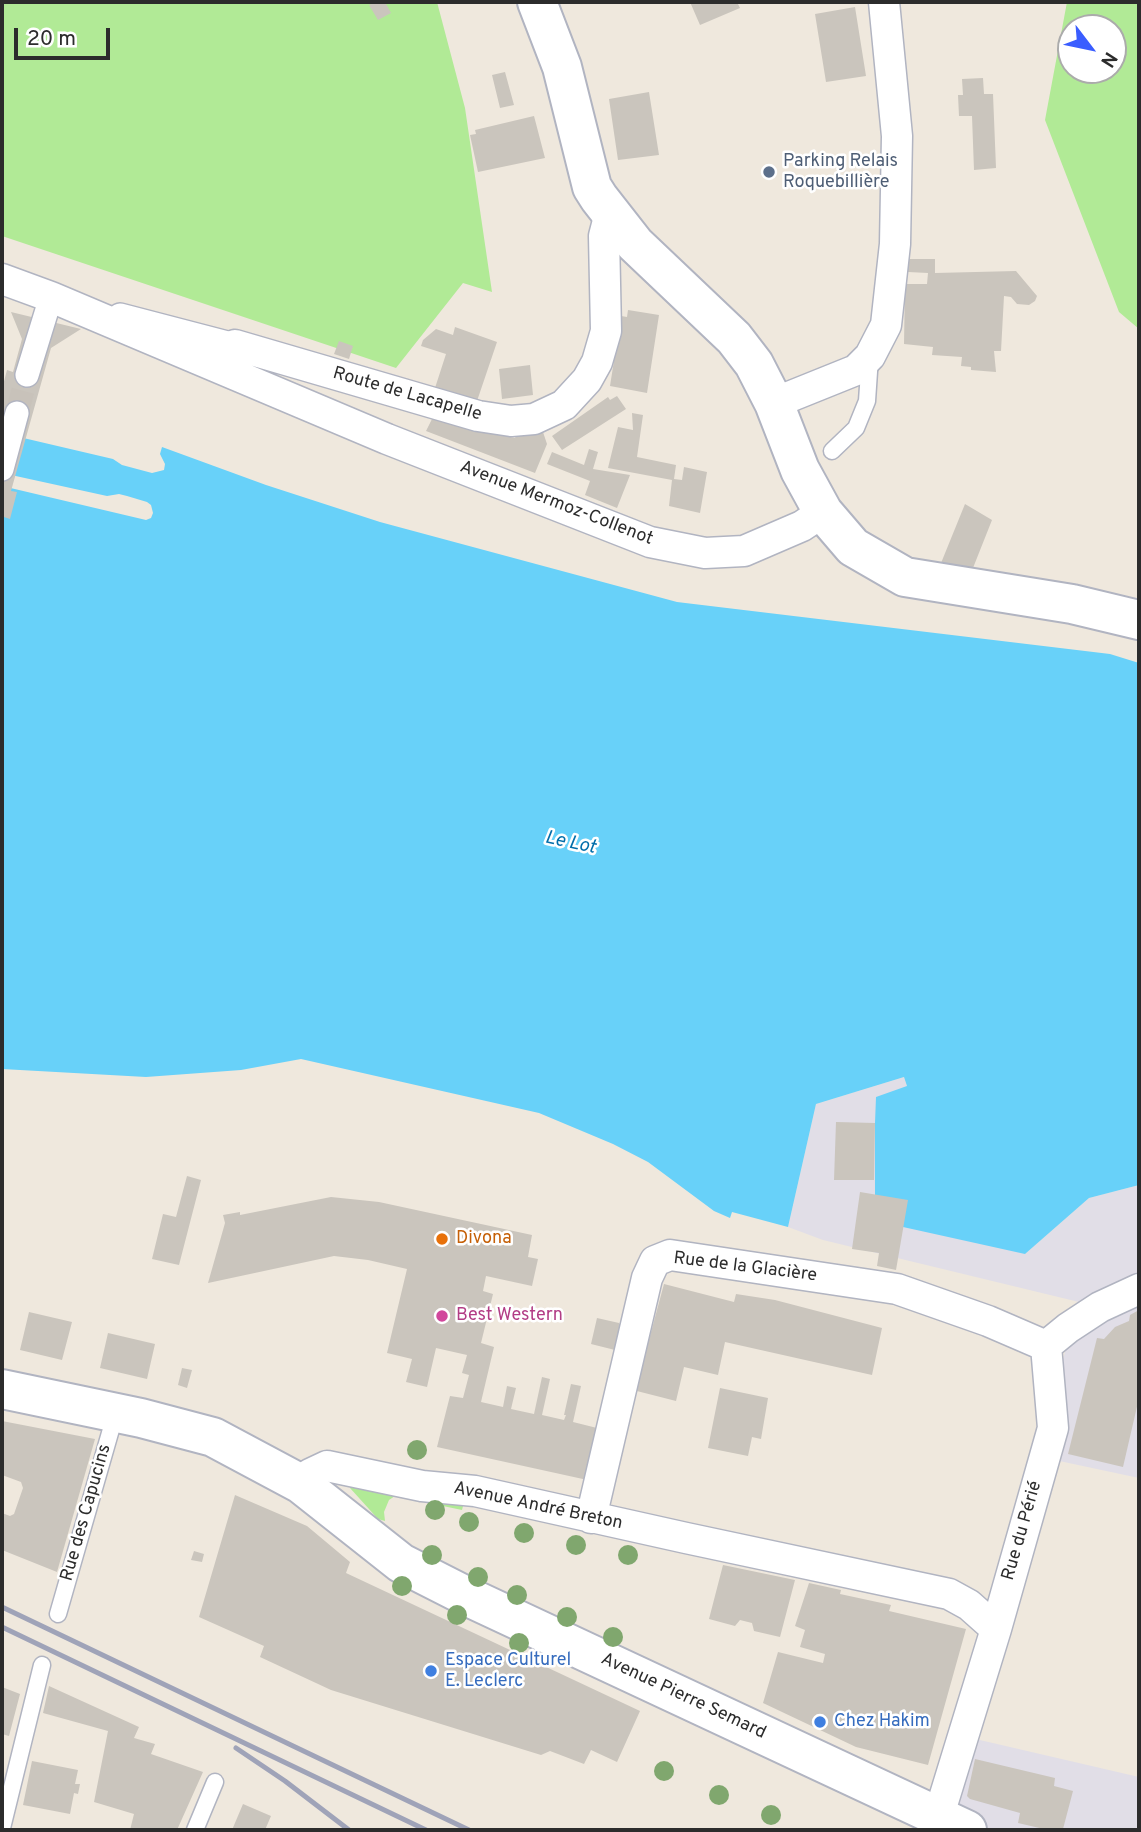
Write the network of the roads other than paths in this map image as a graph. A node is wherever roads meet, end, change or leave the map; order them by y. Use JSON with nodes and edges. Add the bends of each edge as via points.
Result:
{"nodes":[{"id":1,"x":537,"y":2,"type":"edge"},
{"id":2,"x":884,"y":2,"type":"edge"},
{"id":3,"x":610,"y":213,"type":"junction"},
{"id":4,"x":2,"y":279,"type":"edge"},
{"id":5,"x":51,"y":297,"type":"junction"},
{"id":6,"x":235,"y":345,"type":"joint"},
{"id":7,"x":870,"y":356,"type":"junction"},
{"id":8,"x":27,"y":375,"type":"tunnel mouth"},
{"id":9,"x":774,"y":403,"type":"junction"},
{"id":10,"x":17,"y":413,"type":"tunnel mouth"},
{"id":11,"x":832,"y":451,"type":"dead end"},
{"id":12,"x":2,"y":470,"type":"edge"},
{"id":13,"x":822,"y":512,"type":"junction"},
{"id":14,"x":1139,"y":620,"type":"edge"},
{"id":15,"x":1139,"y":1289,"type":"edge"},
{"id":16,"x":1046,"y":1346,"type":"junction"},
{"id":17,"x":2,"y":1389,"type":"edge"},
{"id":18,"x":116,"y":1412,"type":"junction"},
{"id":19,"x":301,"y":1484,"type":"junction"},
{"id":20,"x":591,"y":1518,"type":"junction"},
{"id":21,"x":58,"y":1614,"type":"dead end"},
{"id":22,"x":996,"y":1629,"type":"junction"},
{"id":23,"x":42,"y":1665,"type":"dead end"},
{"id":24,"x":215,"y":1782,"type":"dead end"},
{"id":25,"x":953,"y":1824,"type":"edge"},
{"id":26,"x":2,"y":1828,"type":"edge"},
{"id":27,"x":195,"y":1830,"type":"edge"}],
"edges":[{"from":1,"to":3,"type":"street","via":[[562,66],[592,187]]},
{"from":2,"to":7,"type":"street","via":[[897,136],[895,244],[886,325]]},
{"from":3,"to":6,"type":"street","name":"Route de Lacapelle","via":[[604,236],[606,331],[597,362],[564,405],[534,419],[478,416]]},
{"from":3,"to":9,"type":"street","via":[[635,244],[734,338]]},
{"from":4,"to":5,"type":"street","name":"Avenue Mermoz-Collenot"},
{"from":5,"to":6,"type":"street","name":"Route de Lacapelle"},
{"from":5,"to":8,"type":"street"},
{"from":5,"to":13,"type":"street","name":"Avenue Mermoz-Collenot","via":[[387,439],[650,542],[705,553],[744,551],[802,526]]},
{"from":7,"to":9,"type":"street","via":[[856,370]]},
{"from":7,"to":11,"type":"lane","via":[[867,401],[856,428]]},
{"from":9,"to":13,"type":"street"},
{"from":10,"to":12,"type":"street"},
{"from":13,"to":14,"type":"street","via":[[853,547],[905,577],[1072,604]]},
{"from":15,"to":16,"type":"street","via":[[1100,1307]]},
{"from":16,"to":20,"type":"street","name":"Rue de la Glacière","via":[[897,1289],[670,1255],[655,1261],[647,1278]]},
{"from":16,"to":22,"type":"street","name":"Rue du Périé","via":[[1053,1428]]},
{"from":17,"to":18,"type":"street"},
{"from":18,"to":19,"type":"street","via":[[213,1437]]},
{"from":18,"to":21,"type":"lane","name":"Rue des Capucins"},
{"from":19,"to":20,"type":"street","name":"Avenue André Breton","via":[[327,1466],[422,1486],[475,1491]]},
{"from":19,"to":25,"type":"street","name":"Avenue Pierre Semard","via":[[401,1563]]},
{"from":20,"to":22,"type":"street","name":"Avenue André Breton","via":[[949,1594]]},
{"from":22,"to":25,"type":"street","name":"Rue du Périé"},
{"from":23,"to":26,"type":"lane"},
{"from":24,"to":27,"type":"lane"}]}
